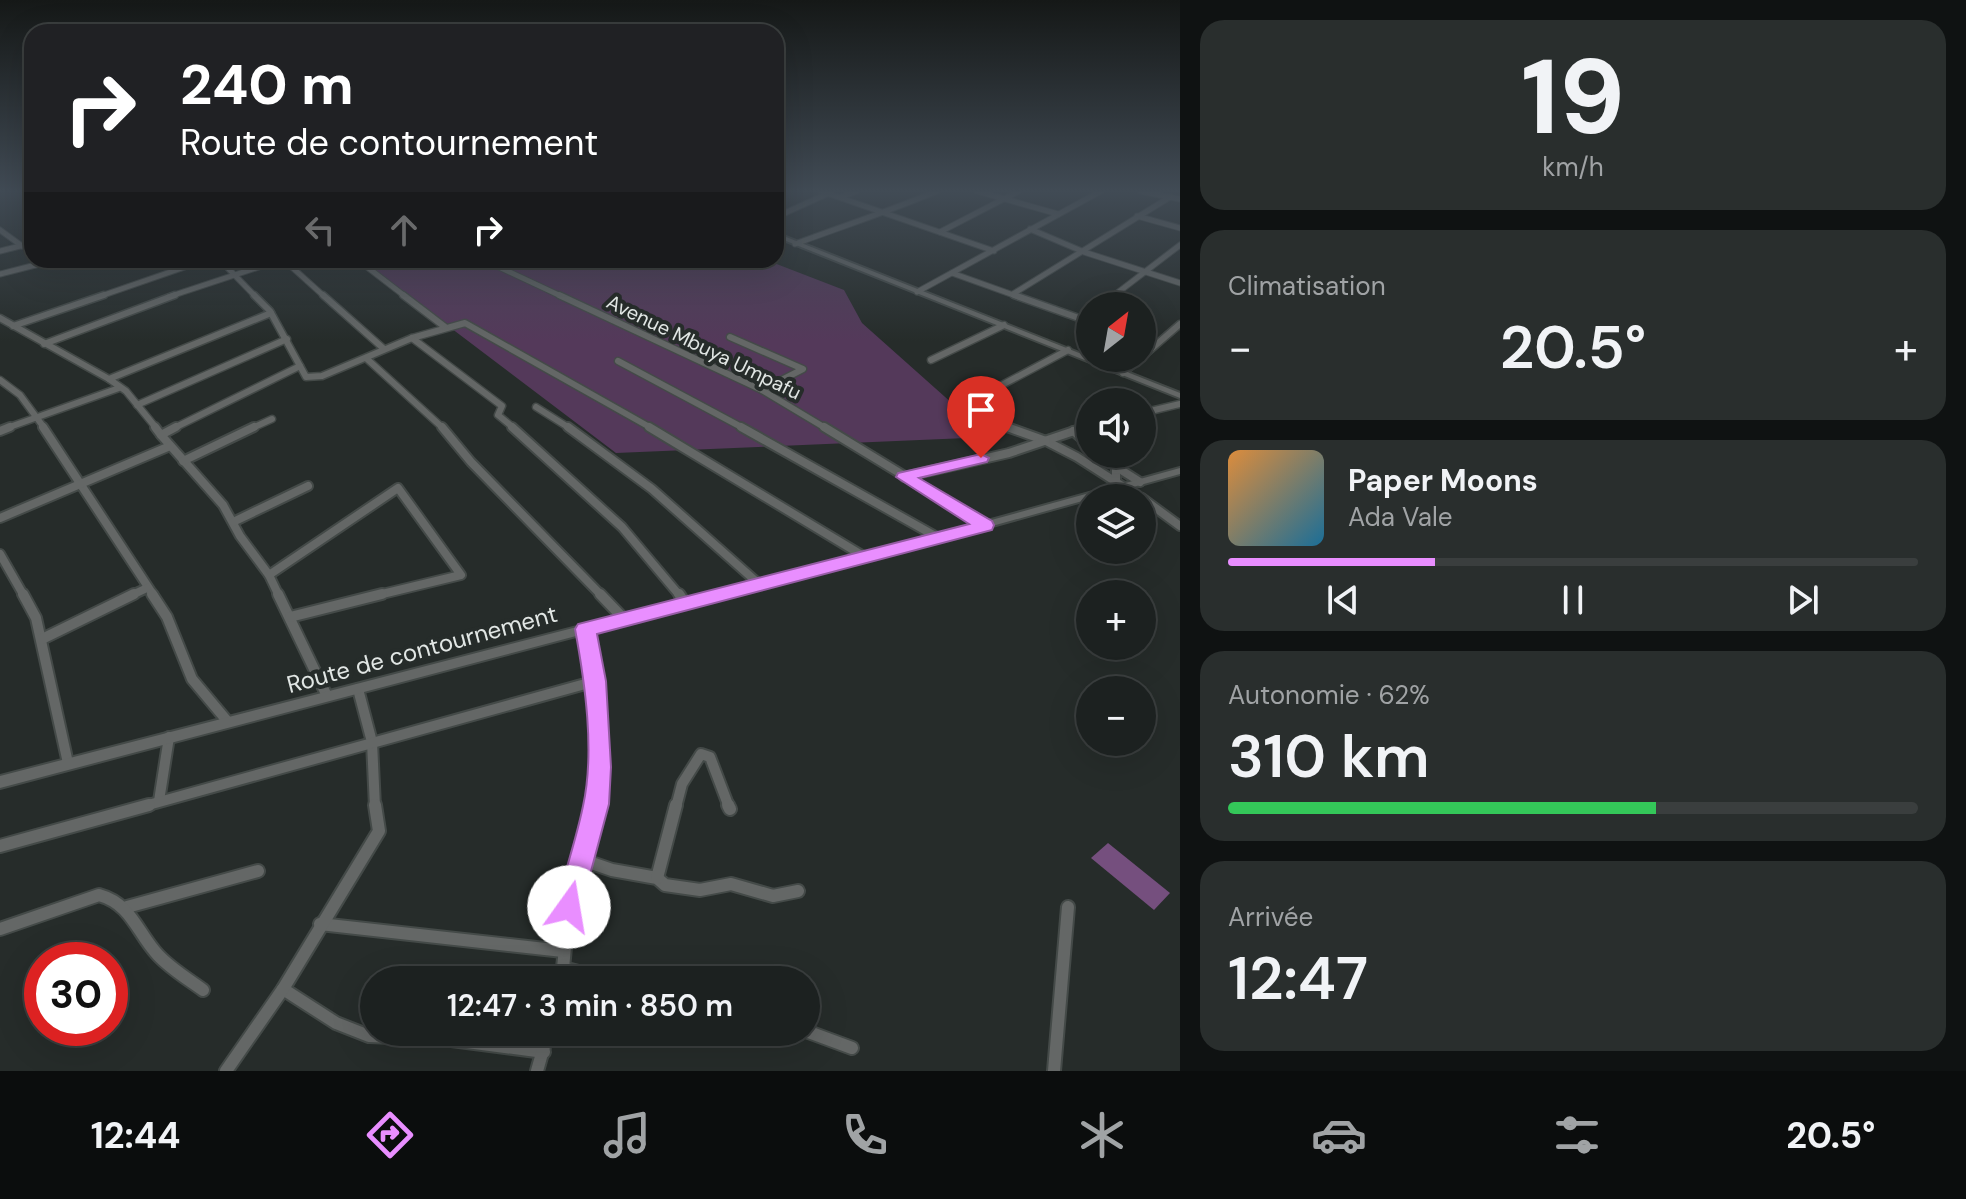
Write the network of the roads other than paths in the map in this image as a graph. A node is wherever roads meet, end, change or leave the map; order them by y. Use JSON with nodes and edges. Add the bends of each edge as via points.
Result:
{"nodes":[{"id":1,"x":15,"y":241,"type":"edge"},
{"id":2,"x":789,"y":241,"type":"edge"},
{"id":3,"x":803,"y":241,"type":"edge"},
{"id":4,"x":965,"y":241,"type":"edge"},
{"id":5,"x":1010,"y":241,"type":"edge"},
{"id":6,"x":1058,"y":241,"type":"edge"},
{"id":7,"x":1100,"y":241,"type":"edge"},
{"id":8,"x":795,"y":244,"type":"junction"},
{"id":9,"x":1180,"y":245,"type":"edge"},
{"id":10,"x":22,"y":246,"type":"joint"},
{"id":11,"x":0,"y":251,"type":"edge"},
{"id":12,"x":994,"y":251,"type":"junction"},
{"id":13,"x":1084,"y":252,"type":"junction"},
{"id":14,"x":24,"y":268,"type":"edge"},
{"id":15,"x":182,"y":268,"type":"edge"},
{"id":16,"x":229,"y":268,"type":"edge"},
{"id":17,"x":256,"y":268,"type":"edge"},
{"id":18,"x":291,"y":268,"type":"edge"},
{"id":19,"x":368,"y":268,"type":"edge"},
{"id":20,"x":501,"y":268,"type":"edge"},
{"id":21,"x":1144,"y":271,"type":"junction"},
{"id":22,"x":952,"y":273,"type":"junction"},
{"id":23,"x":0,"y":274,"type":"edge"},
{"id":24,"x":236,"y":274,"type":"junction"},
{"id":25,"x":1180,"y":283,"type":"edge"},
{"id":26,"x":917,"y":292,"type":"junction"},
{"id":27,"x":1118,"y":292,"type":"edge"},
{"id":28,"x":1013,"y":294,"type":"junction"},
{"id":29,"x":271,"y":313,"type":"junction"},
{"id":30,"x":1076,"y":316,"type":"edge"},
{"id":31,"x":1,"y":320,"type":"edge"},
{"id":32,"x":1180,"y":324,"type":"edge"},
{"id":33,"x":1004,"y":325,"type":"junction"},
{"id":34,"x":13,"y":326,"type":"junction"},
{"id":35,"x":445,"y":327,"type":"junction"},
{"id":36,"x":730,"y":337,"type":"dead end"},
{"id":37,"x":412,"y":338,"type":"junction"},
{"id":38,"x":287,"y":339,"type":"junction"},
{"id":39,"x":44,"y":344,"type":"junction"},
{"id":40,"x":1156,"y":345,"type":"edge"},
{"id":41,"x":384,"y":349,"type":"junction"},
{"id":42,"x":1068,"y":350,"type":"junction"},
{"id":43,"x":366,"y":358,"type":"junction"},
{"id":44,"x":931,"y":360,"type":"dead end"},
{"id":45,"x":618,"y":361,"type":"dead end"},
{"id":46,"x":300,"y":366,"type":"junction"},
{"id":47,"x":1123,"y":373,"type":"joint"},
{"id":48,"x":109,"y":379,"type":"junction"},
{"id":49,"x":0,"y":380,"type":"edge"},
{"id":50,"x":119,"y":388,"type":"junction"},
{"id":51,"x":762,"y":390,"type":"junction"},
{"id":52,"x":1180,"y":396,"type":"edge"},
{"id":53,"x":1180,"y":404,"type":"edge"},
{"id":54,"x":137,"y":405,"type":"junction"},
{"id":55,"x":536,"y":407,"type":"dead end"},
{"id":56,"x":1156,"y":410,"type":"edge"},
{"id":57,"x":36,"y":417,"type":"junction"},
{"id":58,"x":272,"y":419,"type":"dead end"},
{"id":59,"x":1076,"y":430,"type":"edge"},
{"id":60,"x":0,"y":431,"type":"edge"},
{"id":61,"x":1073,"y":431,"type":"junction"},
{"id":62,"x":1076,"y":433,"type":"edge"},
{"id":63,"x":161,"y":435,"type":"junction"},
{"id":64,"x":1046,"y":441,"type":"junction"},
{"id":65,"x":170,"y":446,"type":"junction"},
{"id":66,"x":183,"y":461,"type":"junction"},
{"id":67,"x":1118,"y":468,"type":"joint"},
{"id":68,"x":1180,"y":471,"type":"edge"},
{"id":69,"x":904,"y":477,"type":"junction"},
{"id":70,"x":1140,"y":482,"type":"junction"},
{"id":71,"x":1121,"y":483,"type":"junction"},
{"id":72,"x":80,"y":485,"type":"junction"},
{"id":73,"x":308,"y":486,"type":"dead end"},
{"id":74,"x":1156,"y":508,"type":"edge"},
{"id":75,"x":0,"y":518,"type":"edge"},
{"id":76,"x":233,"y":522,"type":"junction"},
{"id":77,"x":985,"y":525,"type":"junction"},
{"id":78,"x":1180,"y":526,"type":"edge"},
{"id":79,"x":937,"y":537,"type":"junction"},
{"id":80,"x":0,"y":554,"type":"edge"},
{"id":81,"x":865,"y":557,"type":"junction"},
{"id":82,"x":269,"y":575,"type":"junction"},
{"id":83,"x":759,"y":584,"type":"junction"},
{"id":84,"x":147,"y":588,"type":"junction"},
{"id":85,"x":685,"y":603,"type":"junction"},
{"id":86,"x":290,"y":617,"type":"junction"},
{"id":87,"x":624,"y":619,"type":"junction"},
{"id":88,"x":586,"y":629,"type":"junction"},
{"id":89,"x":42,"y":639,"type":"junction"},
{"id":90,"x":596,"y":681,"type":"junction"},
{"id":91,"x":358,"y":689,"type":"junction"},
{"id":92,"x":327,"y":696,"type":"junction"},
{"id":93,"x":228,"y":722,"type":"junction"},
{"id":94,"x":169,"y":737,"type":"junction"},
{"id":95,"x":372,"y":742,"type":"junction"},
{"id":96,"x":68,"y":763,"type":"junction"},
{"id":97,"x":0,"y":782,"type":"edge"},
{"id":98,"x":159,"y":801,"type":"junction"},
{"id":99,"x":730,"y":809,"type":"dead end"},
{"id":100,"x":0,"y":846,"type":"edge"},
{"id":101,"x":580,"y":859,"type":"junction"},
{"id":102,"x":258,"y":871,"type":"dead end"},
{"id":103,"x":657,"y":878,"type":"junction"},
{"id":104,"x":798,"y":891,"type":"dead end"},
{"id":105,"x":127,"y":907,"type":"junction"},
{"id":106,"x":1068,"y":907,"type":"dead end"},
{"id":107,"x":320,"y":924,"type":"junction"},
{"id":108,"x":0,"y":929,"type":"edge"},
{"id":109,"x":563,"y":951,"type":"junction"},
{"id":110,"x":562,"y":966,"type":"edge"},
{"id":111,"x":283,"y":989,"type":"junction"},
{"id":112,"x":203,"y":990,"type":"dead end"},
{"id":113,"x":820,"y":1036,"type":"edge"},
{"id":114,"x":545,"y":1046,"type":"edge"},
{"id":115,"x":852,"y":1048,"type":"dead end"},
{"id":116,"x":544,"y":1052,"type":"junction"},
{"id":117,"x":226,"y":1071,"type":"edge"},
{"id":118,"x":537,"y":1071,"type":"edge"},
{"id":119,"x":1054,"y":1071,"type":"edge"}],
"edges":[{"from":1,"to":10,"type":"street"},
{"from":2,"to":8,"type":"street"},
{"from":3,"to":8,"type":"street"},
{"from":4,"to":12,"type":"street"},
{"from":5,"to":12,"type":"street"},
{"from":6,"to":13,"type":"street"},
{"from":7,"to":13,"type":"street"},
{"from":8,"to":26,"type":"street"},
{"from":9,"to":21,"type":"street"},
{"from":10,"to":11,"type":"street"},
{"from":12,"to":22,"type":"street"},
{"from":13,"to":21,"type":"street"},
{"from":13,"to":28,"type":"street"},
{"from":14,"to":23,"type":"street"},
{"from":15,"to":34,"type":"street"},
{"from":16,"to":24,"type":"street"},
{"from":17,"to":24,"type":"street"},
{"from":18,"to":41,"type":"street"},
{"from":19,"to":35,"type":"street"},
{"from":20,"to":51,"type":"street","name":"Avenue Mbuya Umpafu"},
{"from":21,"to":25,"type":"street"},
{"from":21,"to":27,"type":"street"},
{"from":22,"to":26,"type":"street"},
{"from":22,"to":28,"type":"street"},
{"from":24,"to":29,"type":"street"},
{"from":24,"to":39,"type":"street"},
{"from":26,"to":33,"type":"street"},
{"from":28,"to":30,"type":"street"},
{"from":29,"to":38,"type":"street"},
{"from":29,"to":48,"type":"street"},
{"from":31,"to":34,"type":"street"},
{"from":32,"to":40,"type":"street"},
{"from":33,"to":42,"type":"street"},
{"from":33,"to":44,"type":"street"},
{"from":34,"to":39,"type":"street"},
{"from":35,"to":37,"type":"street"},
{"from":35,"to":81,"type":"street","via":[[465,323],[564,377]]},
{"from":36,"to":51,"type":"street","via":[[803,369]]},
{"from":37,"to":41,"type":"street"},
{"from":37,"to":85,"type":"street","via":[[502,406],[498,415],[625,530]]},
{"from":38,"to":46,"type":"street"},
{"from":38,"to":54,"type":"street"},
{"from":39,"to":48,"type":"street"},
{"from":41,"to":43,"type":"street"},
{"from":42,"to":47,"type":"street"},
{"from":42,"to":64,"type":"street","via":[[966,403],[1019,434]]},
{"from":43,"to":46,"type":"street","via":[[316,378],[306,377]]},
{"from":43,"to":87,"type":"street","via":[[441,426]]},
{"from":45,"to":79,"type":"street"},
{"from":46,"to":63,"type":"street"},
{"from":47,"to":52,"type":"street"},
{"from":48,"to":50,"type":"street"},
{"from":49,"to":57,"type":"street"},
{"from":50,"to":54,"type":"street"},
{"from":50,"to":57,"type":"street"},
{"from":51,"to":69,"type":"street","name":"Avenue Mbuya Umpafu"},
{"from":53,"to":56,"type":"street"},
{"from":54,"to":63,"type":"street"},
{"from":55,"to":83,"type":"street","via":[[614,457]]},
{"from":57,"to":60,"type":"street"},
{"from":57,"to":72,"type":"street"},
{"from":58,"to":66,"type":"street"},
{"from":59,"to":61,"type":"street"},
{"from":61,"to":62,"type":"street"},
{"from":61,"to":64,"type":"street"},
{"from":63,"to":65,"type":"street"},
{"from":64,"to":69,"type":"street"},
{"from":64,"to":71,"type":"street"},
{"from":65,"to":66,"type":"street"},
{"from":65,"to":72,"type":"street"},
{"from":66,"to":76,"type":"street"},
{"from":67,"to":70,"type":"street"},
{"from":67,"to":71,"type":"street"},
{"from":68,"to":70,"type":"street","name":"Route de contournement"},
{"from":69,"to":77,"type":"street","name":"Avenue Mbuya Umpafu"},
{"from":70,"to":71,"type":"street","name":"Route de contournement"},
{"from":71,"to":77,"type":"street","name":"Route de contournement"},
{"from":72,"to":75,"type":"street"},
{"from":72,"to":84,"type":"street"},
{"from":73,"to":76,"type":"street"},
{"from":74,"to":78,"type":"street"},
{"from":76,"to":82,"type":"street"},
{"from":77,"to":79,"type":"street","name":"Route de contournement"},
{"from":79,"to":81,"type":"street","name":"Route de contournement"},
{"from":80,"to":89,"type":"street"},
{"from":81,"to":83,"type":"street","name":"Route de contournement"},
{"from":82,"to":86,"type":"street"},
{"from":82,"to":86,"type":"street","via":[[398,488],[461,575]]},
{"from":83,"to":85,"type":"street","name":"Route de contournement"},
{"from":84,"to":89,"type":"street"},
{"from":84,"to":93,"type":"street","via":[[167,617],[192,679]]},
{"from":85,"to":87,"type":"street","name":"Route de contournement"},
{"from":86,"to":92,"type":"street"},
{"from":87,"to":88,"type":"street","name":"Route de contournement"},
{"from":88,"to":90,"type":"street"},
{"from":88,"to":91,"type":"street","name":"Route de contournement"},
{"from":89,"to":96,"type":"street"},
{"from":90,"to":95,"type":"street"},
{"from":90,"to":101,"type":"street","via":[[596,804]]},
{"from":91,"to":92,"type":"street","name":"Route de contournement"},
{"from":91,"to":95,"type":"street"},
{"from":92,"to":93,"type":"street","name":"Route de contournement"},
{"from":93,"to":94,"type":"street","name":"Route de contournement"},
{"from":94,"to":96,"type":"street","name":"Route de contournement"},
{"from":94,"to":98,"type":"street"},
{"from":95,"to":98,"type":"street"},
{"from":95,"to":107,"type":"street","via":[[379,831]]},
{"from":96,"to":97,"type":"street","name":"Route de contournement"},
{"from":98,"to":100,"type":"street"},
{"from":99,"to":103,"type":"street","via":[[710,757],[701,754],[682,784]]},
{"from":101,"to":103,"type":"street"},
{"from":101,"to":109,"type":"street"},
{"from":102,"to":105,"type":"street"},
{"from":103,"to":104,"type":"street","via":[[665,885],[700,890],[721,884],[773,896]]},
{"from":105,"to":108,"type":"street","via":[[99,895]]},
{"from":105,"to":112,"type":"street","via":[[158,956]]},
{"from":106,"to":119,"type":"street"},
{"from":107,"to":109,"type":"street"},
{"from":107,"to":111,"type":"street"},
{"from":109,"to":110,"type":"street"},
{"from":111,"to":116,"type":"street","via":[[369,1036]]},
{"from":111,"to":117,"type":"street"},
{"from":113,"to":115,"type":"street"},
{"from":114,"to":116,"type":"street"},
{"from":116,"to":118,"type":"street"}]}
